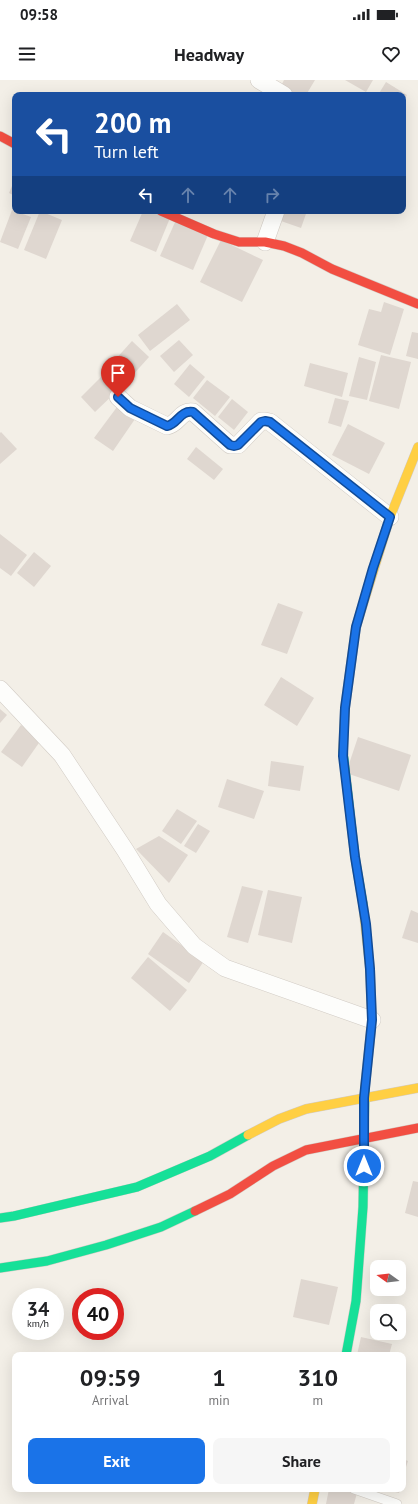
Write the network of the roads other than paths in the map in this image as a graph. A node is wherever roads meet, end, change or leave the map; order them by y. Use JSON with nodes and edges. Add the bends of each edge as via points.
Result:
{"nodes":[{"id":1,"x":259,"y":80,"type":"edge"},
{"id":2,"x":279,"y":92,"type":"edge"},
{"id":3,"x":0,"y":136,"type":"edge"},
{"id":4,"x":12,"y":142,"type":"edge"},
{"id":5,"x":167,"y":214,"type":"edge"},
{"id":6,"x":275,"y":214,"type":"edge"},
{"id":7,"x":265,"y":242,"type":"junction"},
{"id":8,"x":418,"y":304,"type":"edge"},
{"id":9,"x":118,"y":397,"type":"dead end"},
{"id":10,"x":418,"y":447,"type":"edge"},
{"id":11,"x":390,"y":517,"type":"junction"},
{"id":12,"x":0,"y":689,"type":"edge"},
{"id":13,"x":372,"y":1020,"type":"junction"},
{"id":14,"x":418,"y":1088,"type":"edge"},
{"id":15,"x":364,"y":1098,"type":"junction"},
{"id":16,"x":418,"y":1128,"type":"edge"},
{"id":17,"x":364,"y":1138,"type":"junction"},
{"id":18,"x":0,"y":1218,"type":"edge"},
{"id":19,"x":0,"y":1268,"type":"edge"},
{"id":20,"x":347,"y":1352,"type":"edge"},
{"id":21,"x":314,"y":1492,"type":"edge"},
{"id":22,"x":363,"y":1492,"type":"edge"},
{"id":23,"x":312,"y":1504,"type":"edge"},
{"id":24,"x":397,"y":1504,"type":"edge"}],
"edges":[{"from":1,"to":2,"type":"street"},
{"from":3,"to":4,"type":"street"},
{"from":5,"to":7,"type":"street","via":[[239,242]]},
{"from":6,"to":7,"type":"street"},
{"from":7,"to":8,"type":"street","via":[[302,253],[332,269]]},
{"from":9,"to":11,"type":"street","via":[[130,408],[167,426],[172,425],[184,412],[193,412],[234,446],[261,422],[270,422]]},
{"from":10,"to":11,"type":"street"},
{"from":11,"to":13,"type":"street","via":[[356,627],[345,708],[343,756],[366,924]]},
{"from":12,"to":13,"type":"street","via":[[62,755],[158,904],[194,946],[225,968]]},
{"from":13,"to":15,"type":"street"},
{"from":14,"to":15,"type":"street"},
{"from":15,"to":17,"type":"street"},
{"from":15,"to":18,"type":"street","via":[[306,1109],[279,1119],[210,1156],[137,1187]]},
{"from":16,"to":17,"type":"street"},
{"from":17,"to":19,"type":"street","via":[[306,1150],[273,1166],[230,1194],[161,1227],[47,1261]]},
{"from":17,"to":20,"type":"street","via":[[364,1207],[356,1301]]},
{"from":21,"to":23,"type":"street"},
{"from":22,"to":24,"type":"lane"}]}
